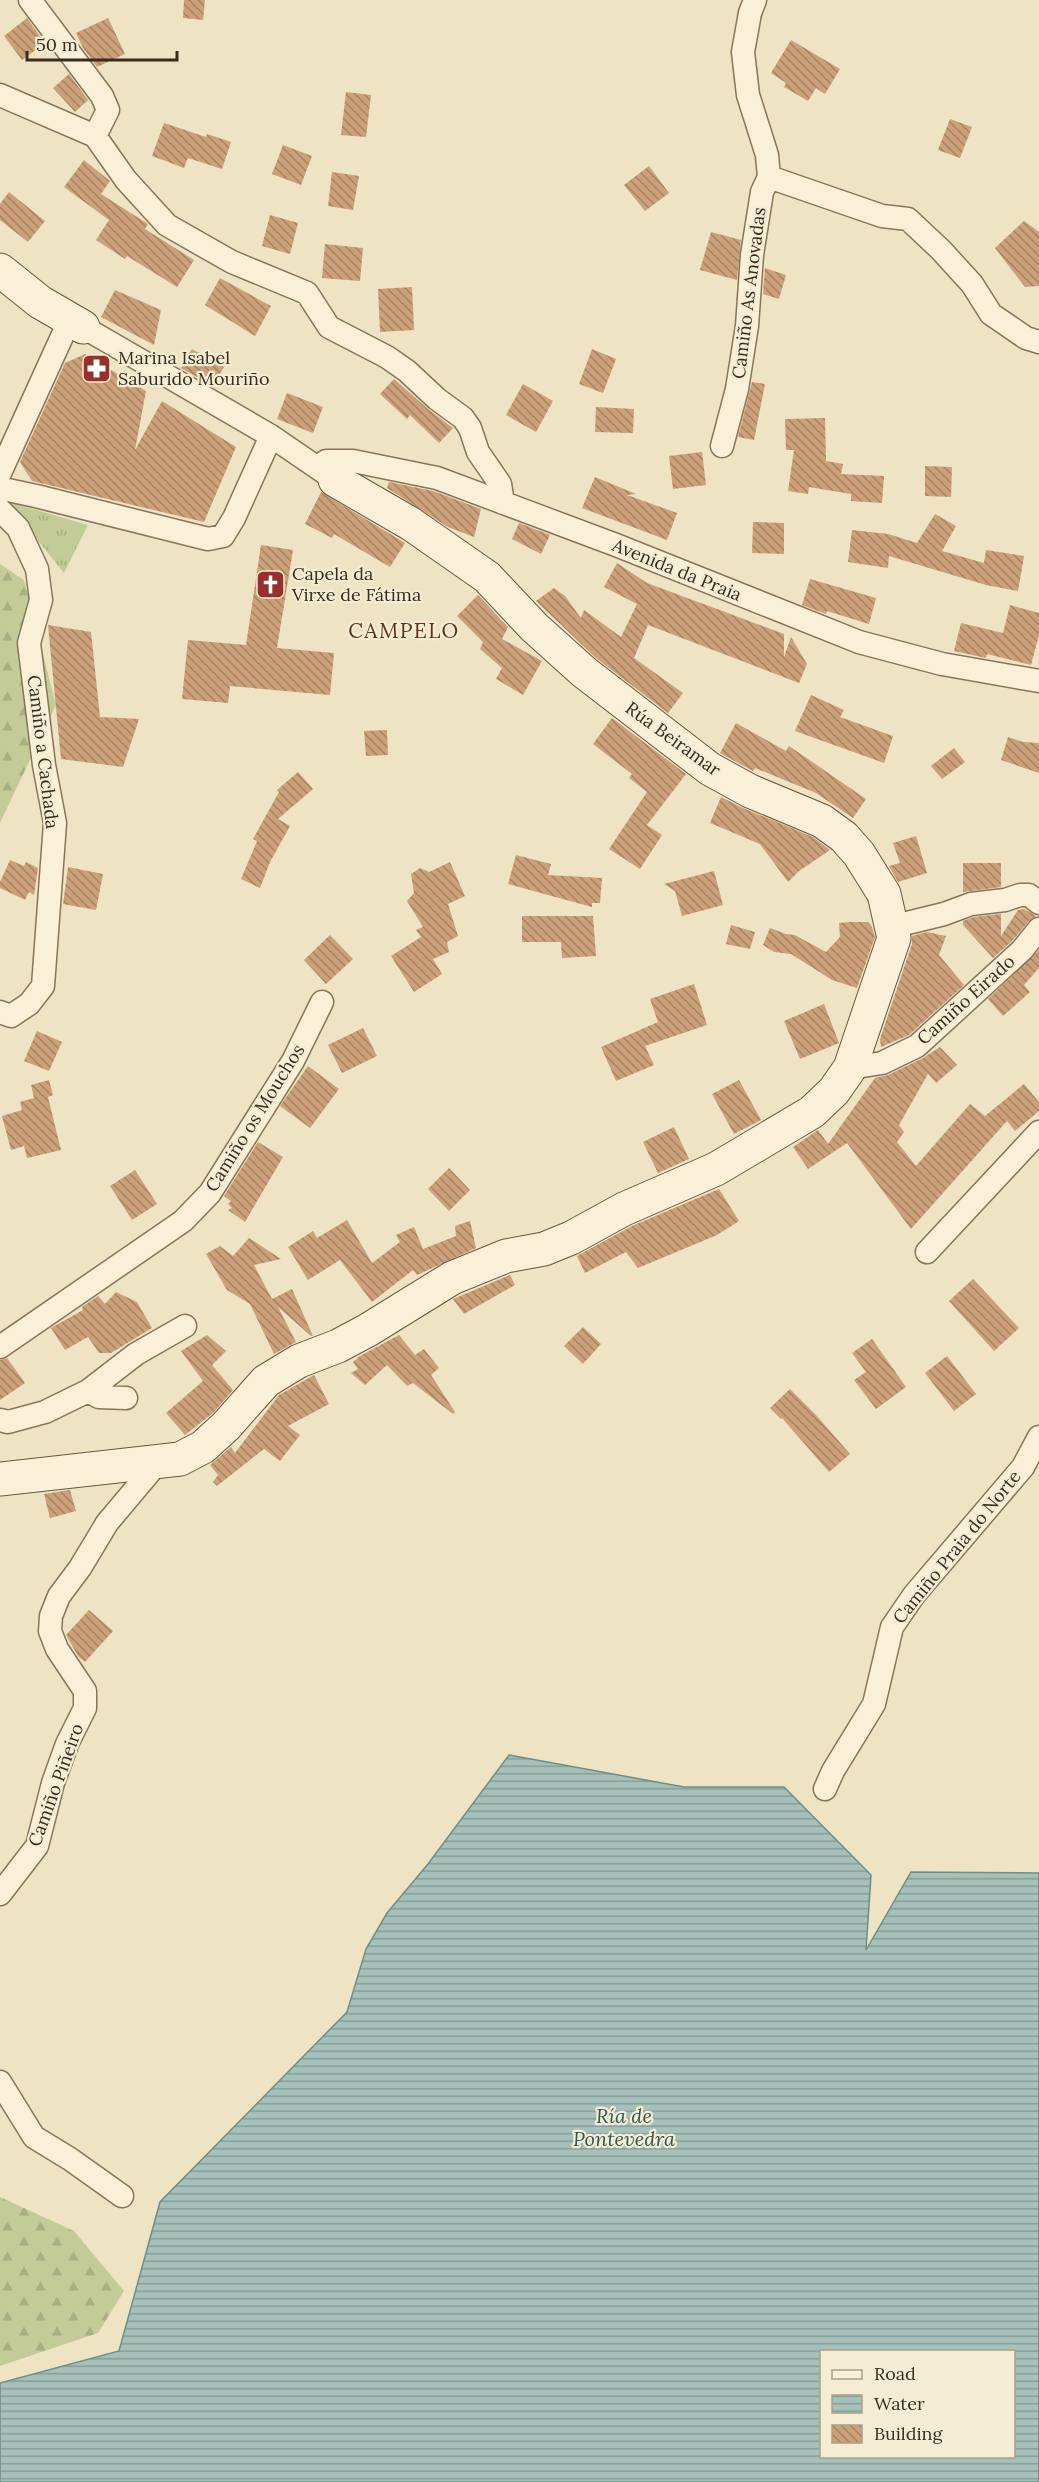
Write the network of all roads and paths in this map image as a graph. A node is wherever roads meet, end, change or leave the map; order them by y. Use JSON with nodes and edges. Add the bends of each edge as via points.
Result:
{"nodes":[{"id":1,"x":30,"y":0,"type":"edge"},
{"id":2,"x":754,"y":0,"type":"edge"},
{"id":3,"x":0,"y":95,"type":"edge"},
{"id":4,"x":95,"y":136,"type":"junction"},
{"id":5,"x":769,"y":177,"type":"junction"},
{"id":6,"x":0,"y":270,"type":"edge"},
{"id":7,"x":76,"y":323,"type":"junction"},
{"id":8,"x":1039,"y":342,"type":"edge"},
{"id":9,"x":271,"y":435,"type":"junction"},
{"id":10,"x":722,"y":446,"type":"dead end"},
{"id":11,"x":0,"y":473,"type":"edge"},
{"id":12,"x":326,"y":474,"type":"junction"},
{"id":13,"x":0,"y":491,"type":"edge"},
{"id":14,"x":503,"y":503,"type":"junction"},
{"id":15,"x":0,"y":510,"type":"edge"},
{"id":16,"x":1039,"y":681,"type":"edge"},
{"id":17,"x":1039,"y":903,"type":"edge"},
{"id":18,"x":891,"y":927,"type":"junction"},
{"id":19,"x":1039,"y":929,"type":"edge"},
{"id":20,"x":322,"y":1002,"type":"dead end"},
{"id":21,"x":0,"y":1012,"type":"edge"},
{"id":22,"x":850,"y":1068,"type":"junction"},
{"id":23,"x":1039,"y":1132,"type":"edge"},
{"id":24,"x":927,"y":1252,"type":"dead end"},
{"id":25,"x":186,"y":1326,"type":"dead end"},
{"id":26,"x":0,"y":1347,"type":"edge"},
{"id":27,"x":88,"y":1391,"type":"junction"},
{"id":28,"x":126,"y":1398,"type":"dead end"},
{"id":29,"x":0,"y":1420,"type":"edge"},
{"id":30,"x":1039,"y":1437,"type":"edge"},
{"id":31,"x":160,"y":1460,"type":"junction"},
{"id":32,"x":0,"y":1479,"type":"edge"},
{"id":33,"x":825,"y":1789,"type":"dead end"},
{"id":34,"x":0,"y":1894,"type":"edge"},
{"id":35,"x":0,"y":2082,"type":"edge"},
{"id":36,"x":122,"y":2196,"type":"dead end"}],
"edges":[{"from":1,"to":4,"type":"street","via":[[102,96],[108,110]]},
{"from":2,"to":5,"type":"street","name":"Camiño As Anovadas","via":[[743,52],[748,95]]},
{"from":3,"to":4,"type":"street"},
{"from":4,"to":14,"type":"street","via":[[126,180],[167,225],[232,262],[307,293],[329,327],[387,357],[462,418],[478,452],[500,484]]},
{"from":5,"to":8,"type":"street","via":[[882,216],[908,219],[972,284],[991,314],[1026,338]]},
{"from":5,"to":10,"type":"street","name":"Camiño As Anovadas","via":[[762,192],[752,255],[737,389]]},
{"from":6,"to":7,"type":"street","via":[[40,302]]},
{"from":7,"to":9,"type":"street"},
{"from":7,"to":11,"type":"street"},
{"from":9,"to":12,"type":"street"},
{"from":9,"to":13,"type":"street","via":[[223,536],[208,539],[36,496]]},
{"from":12,"to":14,"type":"street","name":"Avenida da Praia","via":[[326,461],[353,461],[436,478]]},
{"from":12,"to":18,"type":"street","name":"Rúa Beiramar","via":[[411,524],[487,577],[584,672],[710,769],[750,791],[822,821],[844,837],[884,894]]},
{"from":14,"to":16,"type":"street","name":"Avenida da Praia","via":[[859,642],[942,664]]},
{"from":15,"to":21,"type":"street","name":"Camiño a Cachada","via":[[18,528],[37,569],[41,600],[29,643],[55,823],[43,986],[29,1005],[11,1016]]},
{"from":17,"to":18,"type":"street","via":[[1029,895],[1020,895],[971,904]]},
{"from":18,"to":22,"type":"street","name":"Rúa Beiramar","via":[[894,938]]},
{"from":19,"to":22,"type":"street","name":"Camiño Eirado","via":[[1022,950],[917,1046],[882,1063]]},
{"from":20,"to":26,"type":"street","name":"Camiño os Mouchos","via":[[293,1061],[203,1201],[183,1221]]},
{"from":22,"to":31,"type":"street","name":"Rúa Beiramar","via":[[812,1112],[716,1169],[624,1209],[571,1238],[544,1249],[506,1256],[452,1278],[368,1330],[266,1381],[203,1447],[180,1459]]},
{"from":23,"to":24,"type":"street"},
{"from":25,"to":27,"type":"street","via":[[136,1354]]},
{"from":27,"to":28,"type":"street","via":[[99,1397]]},
{"from":27,"to":29,"type":"street","via":[[45,1412],[8,1422]]},
{"from":30,"to":33,"type":"street","name":"Camiño Praia do Norte","via":[[1023,1467],[892,1626],[874,1704]]},
{"from":31,"to":32,"type":"street","name":"Rúa Beiramar"},
{"from":31,"to":34,"type":"street","name":"Camiño Piñeiro","via":[[107,1523],[59,1596],[51,1616],[50,1631],[85,1692],[85,1708],[53,1783],[37,1845]]},
{"from":35,"to":36,"type":"street","via":[[34,2137]]}]}
